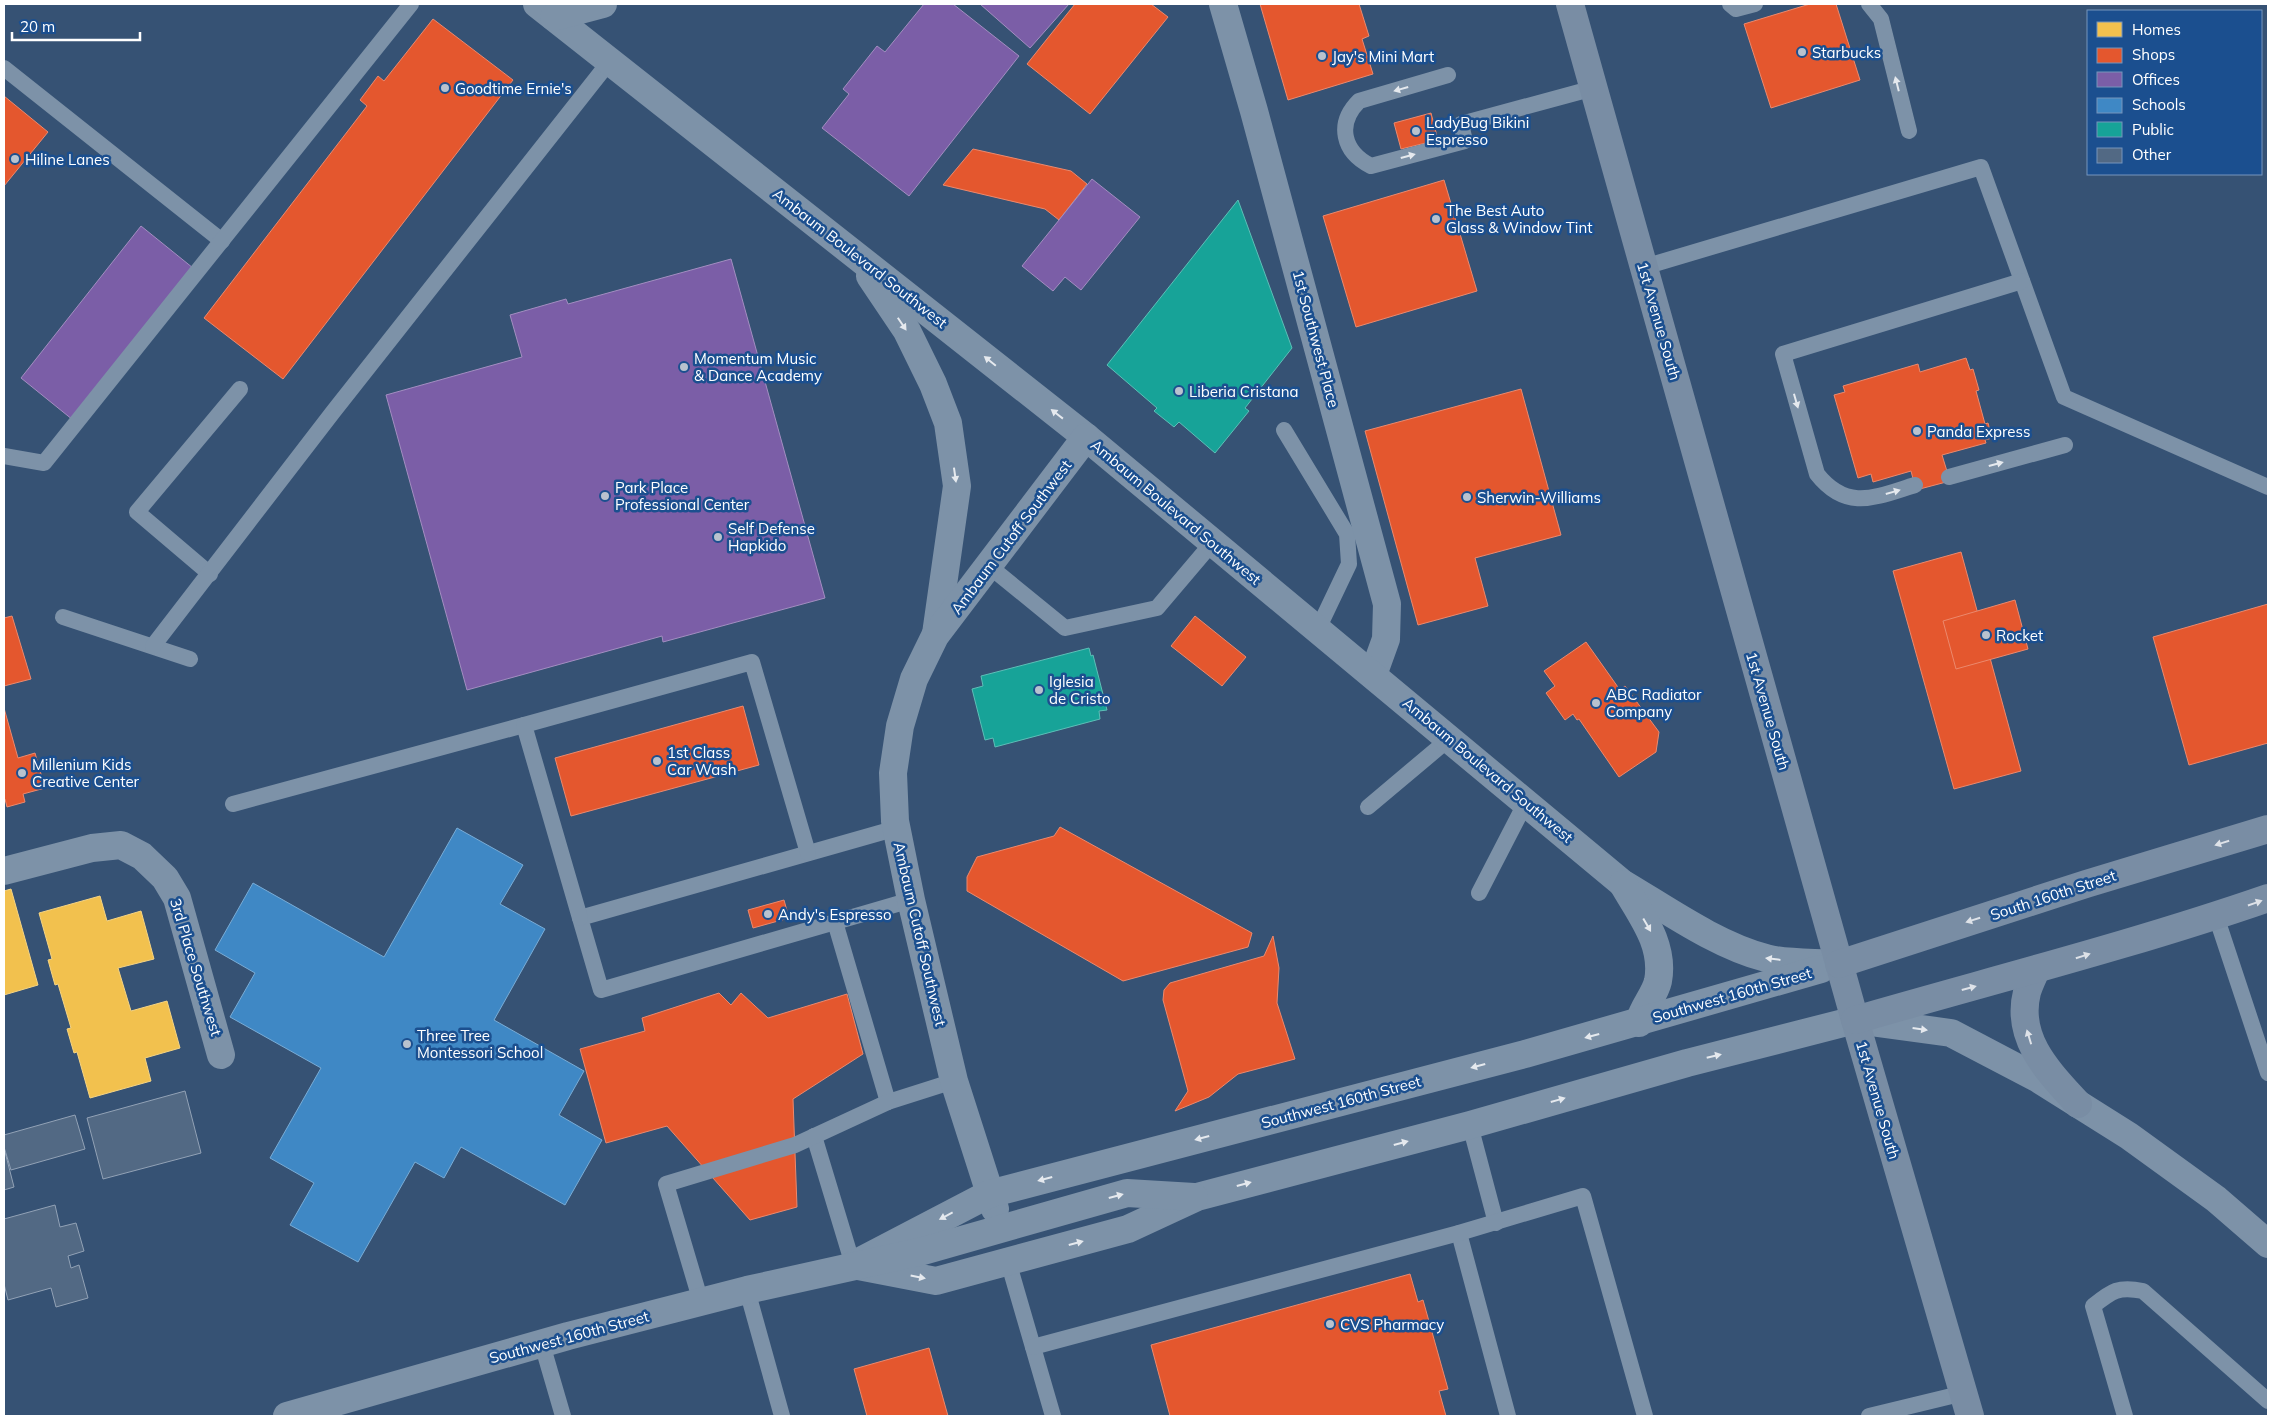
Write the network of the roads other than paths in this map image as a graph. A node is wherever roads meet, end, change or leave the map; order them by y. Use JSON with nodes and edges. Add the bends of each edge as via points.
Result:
{"nodes":[{"id":1,"x":411,"y":4,"type":"edge"},
{"id":2,"x":600,"y":4,"type":"edge"},
{"id":3,"x":1223,"y":4,"type":"edge"},
{"id":4,"x":1570,"y":4,"type":"edge"},
{"id":5,"x":1730,"y":4,"type":"edge"},
{"id":6,"x":1756,"y":4,"type":"edge"},
{"id":7,"x":1869,"y":4,"type":"edge"},
{"id":8,"x":546,"y":10,"type":"edge"},
{"id":9,"x":610,"y":61,"type":"junction"},
{"id":10,"x":4,"y":68,"type":"edge"},
{"id":11,"x":1448,"y":75,"type":"dead end"},
{"id":12,"x":1594,"y":88,"type":"junction"},
{"id":13,"x":1909,"y":131,"type":"dead end"},
{"id":14,"x":222,"y":241,"type":"junction"},
{"id":15,"x":855,"y":254,"type":"junction"},
{"id":16,"x":1644,"y":267,"type":"junction"},
{"id":17,"x":2022,"y":281,"type":"junction"},
{"id":18,"x":240,"y":389,"type":"dead end"},
{"id":19,"x":1284,"y":430,"type":"dead end"},
{"id":20,"x":1086,"y":437,"type":"junction"},
{"id":21,"x":2065,"y":445,"type":"dead end"},
{"id":22,"x":4,"y":456,"type":"edge"},
{"id":23,"x":1948,"y":477,"type":"dead end"},
{"id":24,"x":1915,"y":486,"type":"dead end"},
{"id":25,"x":2268,"y":487,"type":"edge"},
{"id":26,"x":1213,"y":542,"type":"junction"},
{"id":27,"x":988,"y":566,"type":"junction"},
{"id":28,"x":210,"y":574,"type":"junction"},
{"id":29,"x":63,"y":617,"type":"dead end"},
{"id":30,"x":1318,"y":628,"type":"junction"},
{"id":31,"x":935,"y":636,"type":"junction"},
{"id":32,"x":152,"y":646,"type":"junction"},
{"id":33,"x":190,"y":659,"type":"dead end"},
{"id":34,"x":1373,"y":675,"type":"junction"},
{"id":35,"x":524,"y":725,"type":"junction"},
{"id":36,"x":1450,"y":738,"type":"junction"},
{"id":37,"x":1526,"y":802,"type":"junction"},
{"id":38,"x":233,"y":804,"type":"dead end"},
{"id":39,"x":1368,"y":807,"type":"dead end"},
{"id":40,"x":897,"y":828,"type":"junction"},
{"id":41,"x":2268,"y":829,"type":"edge"},
{"id":42,"x":808,"y":853,"type":"junction"},
{"id":43,"x":4,"y":871,"type":"edge"},
{"id":44,"x":1622,"y":883,"type":"junction"},
{"id":45,"x":1479,"y":893,"type":"dead end"},
{"id":46,"x":2268,"y":898,"type":"edge"},
{"id":47,"x":911,"y":900,"type":"junction"},
{"id":48,"x":2216,"y":916,"type":"junction"},
{"id":49,"x":580,"y":918,"type":"junction"},
{"id":50,"x":834,"y":922,"type":"junction"},
{"id":51,"x":1839,"y":964,"type":"junction"},
{"id":52,"x":2036,"y":970,"type":"junction"},
{"id":53,"x":1855,"y":1020,"type":"junction"},
{"id":54,"x":1639,"y":1023,"type":"junction"},
{"id":55,"x":222,"y":1055,"type":"dead end"},
{"id":56,"x":2268,"y":1073,"type":"edge"},
{"id":57,"x":954,"y":1081,"type":"junction"},
{"id":58,"x":888,"y":1102,"type":"junction"},
{"id":59,"x":2078,"y":1104,"type":"junction"},
{"id":60,"x":1470,"y":1125,"type":"junction"},
{"id":61,"x":814,"y":1136,"type":"junction"},
{"id":62,"x":989,"y":1194,"type":"junction"},
{"id":63,"x":1197,"y":1197,"type":"junction"},
{"id":64,"x":1496,"y":1222,"type":"junction"},
{"id":65,"x":1002,"y":1230,"type":"junction"},
{"id":66,"x":1459,"y":1233,"type":"junction"},
{"id":67,"x":2268,"y":1244,"type":"edge"},
{"id":68,"x":1008,"y":1261,"type":"junction"},
{"id":69,"x":853,"y":1265,"type":"junction"},
{"id":70,"x":747,"y":1290,"type":"junction"},
{"id":71,"x":701,"y":1302,"type":"junction"},
{"id":72,"x":542,"y":1344,"type":"junction"},
{"id":73,"x":1033,"y":1347,"type":"junction"},
{"id":74,"x":2268,"y":1401,"type":"edge"},
{"id":75,"x":1967,"y":1405,"type":"edge"},
{"id":76,"x":287,"y":1416,"type":"edge"},
{"id":77,"x":563,"y":1416,"type":"edge"},
{"id":78,"x":782,"y":1416,"type":"edge"},
{"id":79,"x":1053,"y":1416,"type":"edge"},
{"id":80,"x":1508,"y":1416,"type":"edge"},
{"id":81,"x":1645,"y":1416,"type":"edge"},
{"id":82,"x":1868,"y":1416,"type":"edge"},
{"id":83,"x":2125,"y":1416,"type":"edge"}],
"edges":[{"from":1,"to":14,"type":"lane"},
{"from":2,"to":8,"type":"street"},
{"from":3,"to":34,"type":"street","name":"1st Southwest Place","via":[[1387,604],[1386,639]]},
{"from":4,"to":12,"type":"main road","name":"1st Avenue South"},
{"from":5,"to":6,"type":"lane","via":[[1736,8]]},
{"from":13,"to":7,"type":"lane","one_way":true,"via":[[1881,20]]},
{"from":8,"to":9,"type":"street","name":"Ambaum Boulevard Southwest"},
{"from":9,"to":15,"type":"street","name":"Ambaum Boulevard Southwest"},
{"from":9,"to":28,"type":"lane","via":[[333,412]]},
{"from":10,"to":14,"type":"lane"},
{"from":11,"to":12,"type":"lane","one_way":true,"via":[[1359,101],[1346,120],[1345,132],[1347,143],[1357,157],[1371,166],[1465,141],[1461,124]]},
{"from":12,"to":16,"type":"main road","name":"1st Avenue South"},
{"from":14,"to":22,"type":"lane","via":[[44,463]]},
{"from":20,"to":15,"type":"street","name":"Ambaum Boulevard Southwest","one_way":true},
{"from":15,"to":31,"type":"street","name":"Ambaum Cutoff Southwest","one_way":true,"via":[[908,331],[948,423],[957,486]]},
{"from":16,"to":17,"type":"lane","via":[[1981,167]]},
{"from":16,"to":51,"type":"main road","name":"1st Avenue South"},
{"from":17,"to":24,"type":"lane","one_way":true,"via":[[1783,354],[1817,474],[1826,486],[1853,499],[1869,499]]},
{"from":17,"to":25,"type":"lane","via":[[2064,397]]},
{"from":18,"to":28,"type":"lane","via":[[136,512]]},
{"from":19,"to":30,"type":"lane","via":[[1347,534],[1348,564]]},
{"from":20,"to":26,"type":"street","name":"Ambaum Boulevard Southwest"},
{"from":20,"to":27,"type":"street","name":"Ambaum Cutoff Southwest"},
{"from":23,"to":21,"type":"lane","one_way":true},
{"from":26,"to":27,"type":"lane","via":[[1157,608],[1065,628]]},
{"from":26,"to":30,"type":"street","name":"Ambaum Boulevard Southwest"},
{"from":27,"to":31,"type":"street","name":"Ambaum Cutoff Southwest"},
{"from":28,"to":32,"type":"lane"},
{"from":29,"to":32,"type":"lane"},
{"from":30,"to":34,"type":"street","name":"Ambaum Boulevard Southwest"},
{"from":31,"to":40,"type":"street","name":"Ambaum Cutoff Southwest","via":[[914,679],[900,726],[894,773]]},
{"from":32,"to":33,"type":"lane"},
{"from":34,"to":36,"type":"street","name":"Ambaum Boulevard Southwest"},
{"from":35,"to":38,"type":"lane"},
{"from":35,"to":42,"type":"lane","via":[[752,662]]},
{"from":35,"to":49,"type":"lane"},
{"from":36,"to":37,"type":"street","name":"Ambaum Boulevard Southwest"},
{"from":36,"to":39,"type":"lane"},
{"from":37,"to":44,"type":"street","name":"Ambaum Boulevard Southwest"},
{"from":37,"to":45,"type":"lane"},
{"from":40,"to":42,"type":"lane"},
{"from":40,"to":47,"type":"street","name":"Ambaum Cutoff Southwest"},
{"from":41,"to":51,"type":"main road","name":"South 160th Street","one_way":true},
{"from":42,"to":49,"type":"lane"},
{"from":43,"to":55,"type":"street","name":"3rd Place Southwest","via":[[92,848],[121,845],[142,856],[165,878],[177,898]]},
{"from":51,"to":44,"type":"street","name":"Ambaum Boulevard Southwest","one_way":true,"via":[[1767,959],[1693,925]]},
{"from":44,"to":54,"type":"street","one_way":true,"via":[[1650,930],[1659,955],[1658,982]]},
{"from":48,"to":46,"type":"main road","one_way":true},
{"from":47,"to":50,"type":"lane"},
{"from":47,"to":57,"type":"street","name":"Ambaum Cutoff Southwest"},
{"from":52,"to":48,"type":"main road","one_way":true},
{"from":48,"to":56,"type":"lane"},
{"from":49,"to":50,"type":"lane","via":[[601,990]]},
{"from":50,"to":58,"type":"lane"},
{"from":51,"to":53,"type":"main road","name":"1st Avenue South"},
{"from":51,"to":54,"type":"street","name":"Southwest 160th Street"},
{"from":53,"to":52,"type":"main road","one_way":true},
{"from":59,"to":52,"type":"main road","one_way":true,"via":[[2044,1067],[2029,1041],[2024,1017],[2027,992]]},
{"from":53,"to":59,"type":"street","one_way":true,"via":[[1951,1033],[2037,1078]]},
{"from":60,"to":53,"type":"street","name":"Southwest 160th Street","one_way":true,"via":[[1687,1063]]},
{"from":53,"to":75,"type":"main road","name":"1st Avenue South"},
{"from":54,"to":62,"type":"street","name":"Southwest 160th Street","one_way":true},
{"from":57,"to":58,"type":"lane"},
{"from":57,"to":62,"type":"street","name":"Ambaum Cutoff Southwest"},
{"from":58,"to":61,"type":"lane"},
{"from":59,"to":67,"type":"street","via":[[2130,1136],[2216,1199]]},
{"from":63,"to":60,"type":"street","name":"Southwest 160th Street","one_way":true},
{"from":60,"to":64,"type":"lane"},
{"from":61,"to":69,"type":"lane"},
{"from":61,"to":71,"type":"lane","via":[[795,1145],[666,1184]]},
{"from":62,"to":65,"type":"street","name":"Ambaum Cutoff Southwest"},
{"from":62,"to":69,"type":"street","name":"Southwest 160th Street","one_way":true},
{"from":65,"to":63,"type":"street","name":"Southwest 160th Street","one_way":true,"via":[[1127,1193]]},
{"from":68,"to":63,"type":"street","name":"Southwest 160th Street","one_way":true,"via":[[1128,1229]]},
{"from":64,"to":66,"type":"lane"},
{"from":64,"to":81,"type":"lane","via":[[1583,1196]]},
{"from":65,"to":69,"type":"street","name":"Southwest 160th Street"},
{"from":66,"to":73,"type":"lane"},
{"from":66,"to":80,"type":"lane"},
{"from":69,"to":68,"type":"street","name":"Southwest 160th Street","one_way":true,"via":[[936,1280]]},
{"from":68,"to":73,"type":"lane"},
{"from":69,"to":70,"type":"street","name":"Southwest 160th Street"},
{"from":70,"to":71,"type":"street","name":"Southwest 160th Street"},
{"from":70,"to":78,"type":"lane"},
{"from":71,"to":72,"type":"street","name":"Southwest 160th Street"},
{"from":72,"to":76,"type":"street","name":"Southwest 160th Street"},
{"from":72,"to":77,"type":"lane"},
{"from":73,"to":79,"type":"lane"},
{"from":74,"to":83,"type":"lane","via":[[2143,1291],[2127,1288],[2112,1290],[2093,1306]]},
{"from":75,"to":82,"type":"lane"}]}
